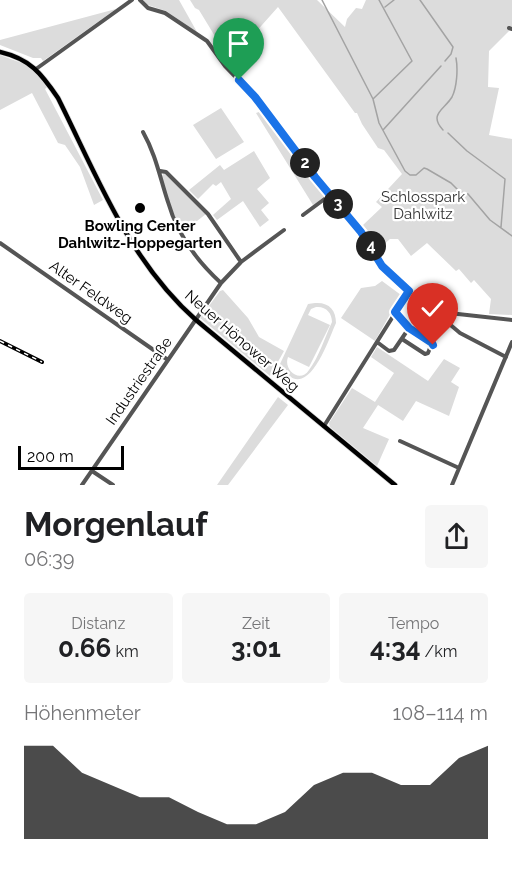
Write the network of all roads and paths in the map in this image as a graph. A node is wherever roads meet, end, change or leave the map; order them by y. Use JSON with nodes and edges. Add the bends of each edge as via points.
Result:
{"nodes":[{"id":1,"x":132,"y":0,"type":"edge"},
{"id":2,"x":140,"y":0,"type":"edge"},
{"id":3,"x":125,"y":2,"type":"edge"},
{"id":4,"x":0,"y":52,"type":"edge"},
{"id":5,"x":36,"y":69,"type":"junction"},
{"id":6,"x":143,"y":132,"type":"dead end"},
{"id":7,"x":160,"y":171,"type":"junction"},
{"id":8,"x":330,"y":195,"type":"junction"},
{"id":9,"x":303,"y":215,"type":"dead end"},
{"id":10,"x":284,"y":230,"type":"dead end"},
{"id":11,"x":0,"y":243,"type":"edge"},
{"id":12,"x":241,"y":262,"type":"junction"},
{"id":13,"x":221,"y":283,"type":"junction"},
{"id":14,"x":409,"y":291,"type":"junction"},
{"id":15,"x":395,"y":312,"type":"junction"},
{"id":16,"x":437,"y":315,"type":"junction"},
{"id":17,"x":196,"y":320,"type":"junction"},
{"id":18,"x":512,"y":320,"type":"edge"},
{"id":19,"x":409,"y":328,"type":"junction"},
{"id":20,"x":402,"y":339,"type":"junction"},
{"id":21,"x":377,"y":342,"type":"junction"},
{"id":22,"x":512,"y":342,"type":"edge"},
{"id":23,"x":506,"y":357,"type":"junction"},
{"id":24,"x":168,"y":360,"type":"junction"},
{"id":25,"x":324,"y":426,"type":"junction"},
{"id":26,"x":400,"y":441,"type":"dead end"},
{"id":27,"x":459,"y":468,"type":"junction"},
{"id":28,"x":92,"y":471,"type":"junction"},
{"id":29,"x":82,"y":485,"type":"edge"},
{"id":30,"x":113,"y":485,"type":"edge"},
{"id":31,"x":395,"y":485,"type":"edge"},
{"id":32,"x":452,"y":485,"type":"edge"}],
"edges":[{"from":1,"to":3,"type":"street"},
{"from":2,"to":8,"type":"street","via":[[207,41]]},
{"from":3,"to":5,"type":"street"},
{"from":4,"to":5,"type":"main road","name":"Neuer Hönower Weg"},
{"from":5,"to":17,"type":"main road","name":"Neuer Hönower Weg","via":[[58,98],[138,254]]},
{"from":6,"to":7,"type":"street"},
{"from":7,"to":12,"type":"street","via":[[166,172],[208,214]]},
{"from":7,"to":13,"type":"street","via":[[179,229],[198,259]]},
{"from":8,"to":9,"type":"street"},
{"from":8,"to":14,"type":"street","via":[[361,232],[382,266]]},
{"from":10,"to":12,"type":"street","name":"Industriestraße"},
{"from":11,"to":24,"type":"street","name":"Alter Feldweg"},
{"from":12,"to":13,"type":"street","name":"Industriestraße"},
{"from":13,"to":17,"type":"street","name":"Industriestraße"},
{"from":14,"to":15,"type":"street"},
{"from":14,"to":16,"type":"street"},
{"from":15,"to":19,"type":"street"},
{"from":15,"to":21,"type":"street"},
{"from":16,"to":18,"type":"street","via":[[440,312]]},
{"from":16,"to":23,"type":"street","via":[[460,333]]},
{"from":17,"to":24,"type":"street","name":"Industriestraße"},
{"from":17,"to":25,"type":"main road","name":"Neuer Hönower Weg"},
{"from":19,"to":20,"type":"street"},
{"from":19,"to":20,"type":"street","via":[[432,343],[428,353]]},
{"from":20,"to":21,"type":"street","via":[[389,351]]},
{"from":21,"to":25,"type":"street"},
{"from":22,"to":23,"type":"street"},
{"from":23,"to":27,"type":"street"},
{"from":24,"to":28,"type":"street","name":"Industriestraße"},
{"from":25,"to":31,"type":"main road","name":"Neuer Hönower Weg"},
{"from":26,"to":27,"type":"street"},
{"from":27,"to":32,"type":"street"},
{"from":28,"to":29,"type":"street","name":"Industriestraße"},
{"from":28,"to":30,"type":"street"}]}
